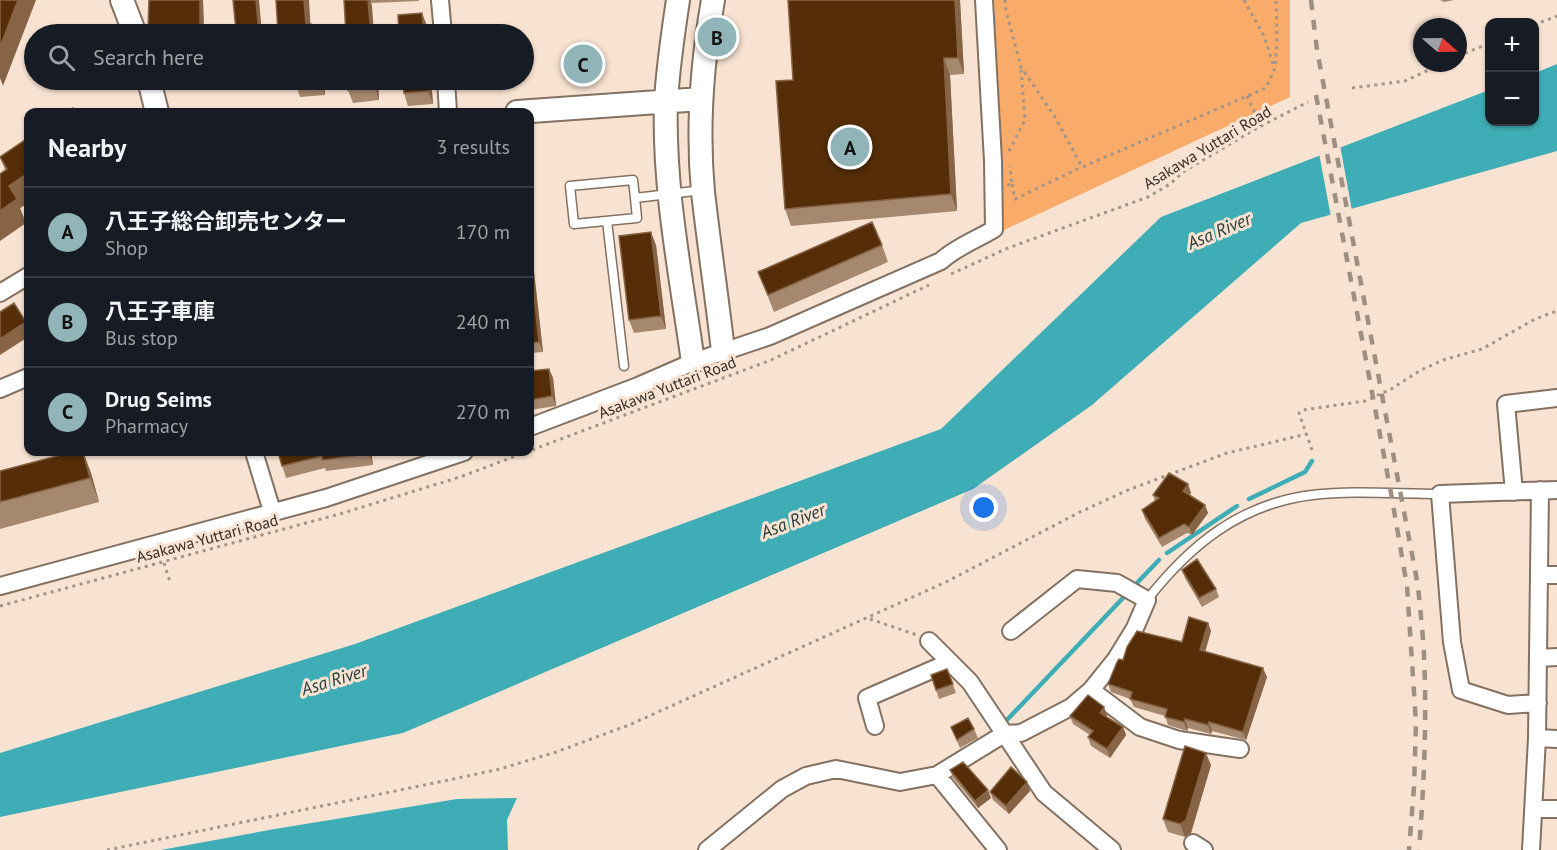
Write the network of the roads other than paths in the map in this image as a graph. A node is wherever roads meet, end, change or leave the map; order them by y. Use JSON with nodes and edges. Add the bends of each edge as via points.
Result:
{"nodes":[{"id":1,"x":122,"y":0,"type":"edge"},
{"id":2,"x":440,"y":0,"type":"edge"},
{"id":3,"x":678,"y":0,"type":"edge"},
{"id":4,"x":713,"y":0,"type":"edge"},
{"id":5,"x":984,"y":0,"type":"edge"},
{"id":6,"x":131,"y":24,"type":"edge"},
{"id":7,"x":441,"y":24,"type":"edge"},
{"id":8,"x":152,"y":90,"type":"edge"},
{"id":9,"x":447,"y":90,"type":"edge"},
{"id":10,"x":701,"y":99,"type":"junction"},
{"id":11,"x":666,"y":101,"type":"junction"},
{"id":12,"x":156,"y":108,"type":"edge"},
{"id":13,"x":448,"y":108,"type":"edge"},
{"id":14,"x":534,"y":111,"type":"edge"},
{"id":15,"x":703,"y":190,"type":"junction"},
{"id":16,"x":670,"y":194,"type":"junction"},
{"id":17,"x":635,"y":198,"type":"junction"},
{"id":18,"x":607,"y":221,"type":"junction"},
{"id":19,"x":24,"y":283,"type":"edge"},
{"id":20,"x":0,"y":293,"type":"edge"},
{"id":21,"x":723,"y":351,"type":"junction"},
{"id":22,"x":693,"y":362,"type":"junction"},
{"id":23,"x":624,"y":366,"type":"dead end"},
{"id":24,"x":24,"y":379,"type":"edge"},
{"id":25,"x":0,"y":389,"type":"edge"},
{"id":26,"x":1557,"y":398,"type":"edge"},
{"id":27,"x":534,"y":425,"type":"edge"},
{"id":28,"x":255,"y":456,"type":"edge"},
{"id":29,"x":452,"y":456,"type":"edge"},
{"id":30,"x":1540,"y":490,"type":"junction"},
{"id":31,"x":1557,"y":490,"type":"edge"},
{"id":32,"x":1514,"y":492,"type":"junction"},
{"id":33,"x":1440,"y":494,"type":"junction"},
{"id":34,"x":272,"y":511,"type":"junction"},
{"id":35,"x":1539,"y":575,"type":"junction"},
{"id":36,"x":1557,"y":575,"type":"edge"},
{"id":37,"x":0,"y":586,"type":"edge"},
{"id":38,"x":1147,"y":600,"type":"junction"},
{"id":39,"x":1011,"y":631,"type":"dead end"},
{"id":40,"x":929,"y":641,"type":"road end"},
{"id":41,"x":1557,"y":657,"type":"edge"},
{"id":42,"x":1538,"y":658,"type":"junction"},
{"id":43,"x":950,"y":662,"type":"junction"},
{"id":44,"x":1091,"y":690,"type":"junction"},
{"id":45,"x":1538,"y":704,"type":"junction"},
{"id":46,"x":875,"y":726,"type":"dead end"},
{"id":47,"x":1004,"y":734,"type":"junction"},
{"id":48,"x":1537,"y":738,"type":"junction"},
{"id":49,"x":1557,"y":739,"type":"edge"},
{"id":50,"x":1240,"y":749,"type":"dead end"},
{"id":51,"x":937,"y":775,"type":"junction"},
{"id":52,"x":1533,"y":809,"type":"junction"},
{"id":53,"x":1557,"y":809,"type":"edge"},
{"id":54,"x":707,"y":850,"type":"edge"},
{"id":55,"x":998,"y":850,"type":"edge"},
{"id":56,"x":1112,"y":850,"type":"edge"},
{"id":57,"x":1531,"y":850,"type":"edge"}],
"edges":[{"from":1,"to":6,"type":"street"},
{"from":2,"to":7,"type":"street"},
{"from":3,"to":11,"type":"street"},
{"from":4,"to":10,"type":"street"},
{"from":5,"to":21,"type":"street","via":[[994,229],[954,250],[942,261],[770,336]]},
{"from":8,"to":12,"type":"street"},
{"from":9,"to":13,"type":"street"},
{"from":10,"to":11,"type":"street"},
{"from":10,"to":15,"type":"street"},
{"from":11,"to":14,"type":"street"},
{"from":11,"to":16,"type":"street"},
{"from":15,"to":16,"type":"lane"},
{"from":15,"to":21,"type":"street"},
{"from":16,"to":17,"type":"lane"},
{"from":16,"to":22,"type":"street"},
{"from":17,"to":18,"type":"lane","via":[[637,218]]},
{"from":17,"to":18,"type":"lane","via":[[633,180],[570,186],[574,225]]},
{"from":18,"to":23,"type":"lane"},
{"from":19,"to":20,"type":"street"},
{"from":21,"to":22,"type":"street"},
{"from":22,"to":27,"type":"street"},
{"from":24,"to":25,"type":"street"},
{"from":26,"to":32,"type":"street","via":[[1506,404]]},
{"from":28,"to":34,"type":"street"},
{"from":29,"to":34,"type":"street","via":[[326,498]]},
{"from":30,"to":31,"type":"street"},
{"from":30,"to":32,"type":"street"},
{"from":30,"to":35,"type":"street"},
{"from":32,"to":33,"type":"street"},
{"from":33,"to":38,"type":"lane","via":[[1312,495],[1256,510],[1197,545]]},
{"from":33,"to":45,"type":"street","via":[[1452,642],[1461,690],[1508,705]]},
{"from":34,"to":37,"type":"street"},
{"from":35,"to":36,"type":"street"},
{"from":35,"to":42,"type":"street"},
{"from":38,"to":39,"type":"street","via":[[1117,583],[1077,579]]},
{"from":38,"to":44,"type":"street","via":[[1116,659]]},
{"from":40,"to":43,"type":"street"},
{"from":41,"to":42,"type":"street"},
{"from":42,"to":45,"type":"street"},
{"from":43,"to":46,"type":"street","via":[[867,698]]},
{"from":43,"to":47,"type":"street","via":[[970,682]]},
{"from":44,"to":47,"type":"street","via":[[1039,725],[1021,733]]},
{"from":44,"to":50,"type":"street","via":[[1140,728],[1179,740]]},
{"from":45,"to":48,"type":"street"},
{"from":47,"to":51,"type":"street"},
{"from":47,"to":56,"type":"street","via":[[1044,793]]},
{"from":48,"to":49,"type":"street"},
{"from":48,"to":52,"type":"street"},
{"from":51,"to":54,"type":"street","via":[[900,782],[836,769],[806,777],[782,789]]},
{"from":51,"to":55,"type":"street"},
{"from":52,"to":53,"type":"street"},
{"from":52,"to":57,"type":"street"}]}
